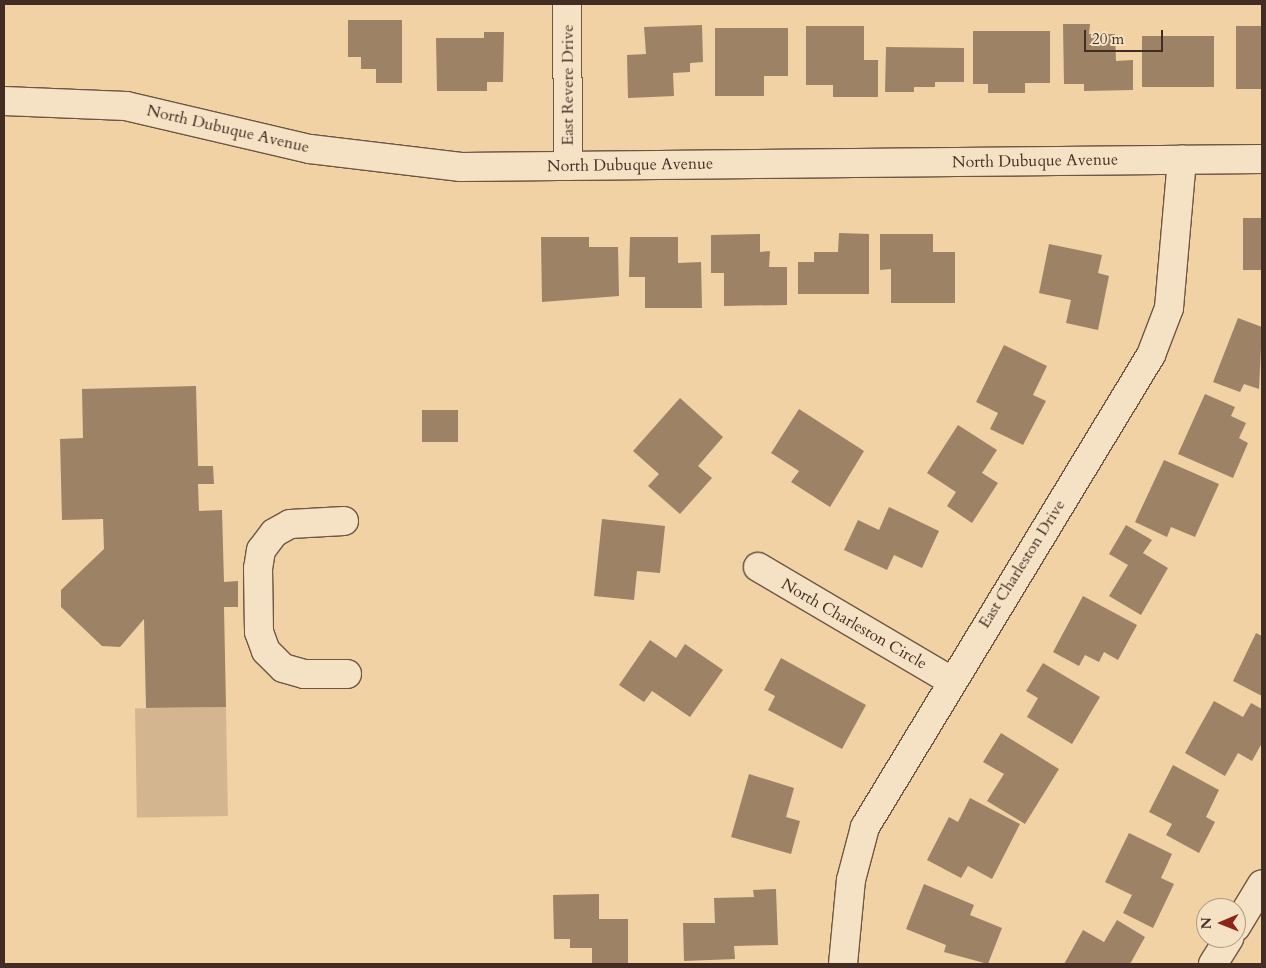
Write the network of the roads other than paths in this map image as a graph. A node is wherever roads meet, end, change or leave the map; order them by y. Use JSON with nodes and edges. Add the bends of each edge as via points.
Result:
{"nodes":[{"id":1,"x":567,"y":4,"type":"edge"},
{"id":2,"x":4,"y":101,"type":"edge"},
{"id":3,"x":1262,"y":159,"type":"edge"},
{"id":4,"x":1182,"y":160,"type":"junction"},
{"id":5,"x":568,"y":166,"type":"junction"},
{"id":6,"x":344,"y":521,"type":"dead end"},
{"id":7,"x":758,"y":567,"type":"dead end"},
{"id":8,"x":348,"y":674,"type":"dead end"},
{"id":9,"x":950,"y":680,"type":"junction"},
{"id":10,"x":1262,"y":884,"type":"edge"},
{"id":11,"x":1246,"y":910,"type":"edge"},
{"id":12,"x":1223,"y":948,"type":"edge"},
{"id":13,"x":843,"y":964,"type":"edge"},
{"id":14,"x":1213,"y":964,"type":"edge"}],
"edges":[{"from":1,"to":5,"type":"street","name":"East Revere Drive"},
{"from":2,"to":5,"type":"street","name":"North Dubuque Avenue","via":[[126,106],[310,149],[379,160],[461,167]]},
{"from":3,"to":4,"type":"street","name":"North Dubuque Avenue"},
{"from":4,"to":5,"type":"street","name":"North Dubuque Avenue"},
{"from":4,"to":9,"type":"street","name":"East Charleston Drive","via":[[1169,308],[1152,355]]},
{"from":6,"to":8,"type":"street","via":[[290,524],[274,533],[261,550],[258,623],[266,651],[283,668],[304,674]]},
{"from":7,"to":9,"type":"street","name":"North Charleston Circle"},
{"from":9,"to":13,"type":"street","name":"East Charleston Drive","via":[[865,827],[851,880]]},
{"from":10,"to":11,"type":"street"},
{"from":12,"to":14,"type":"street"}]}
